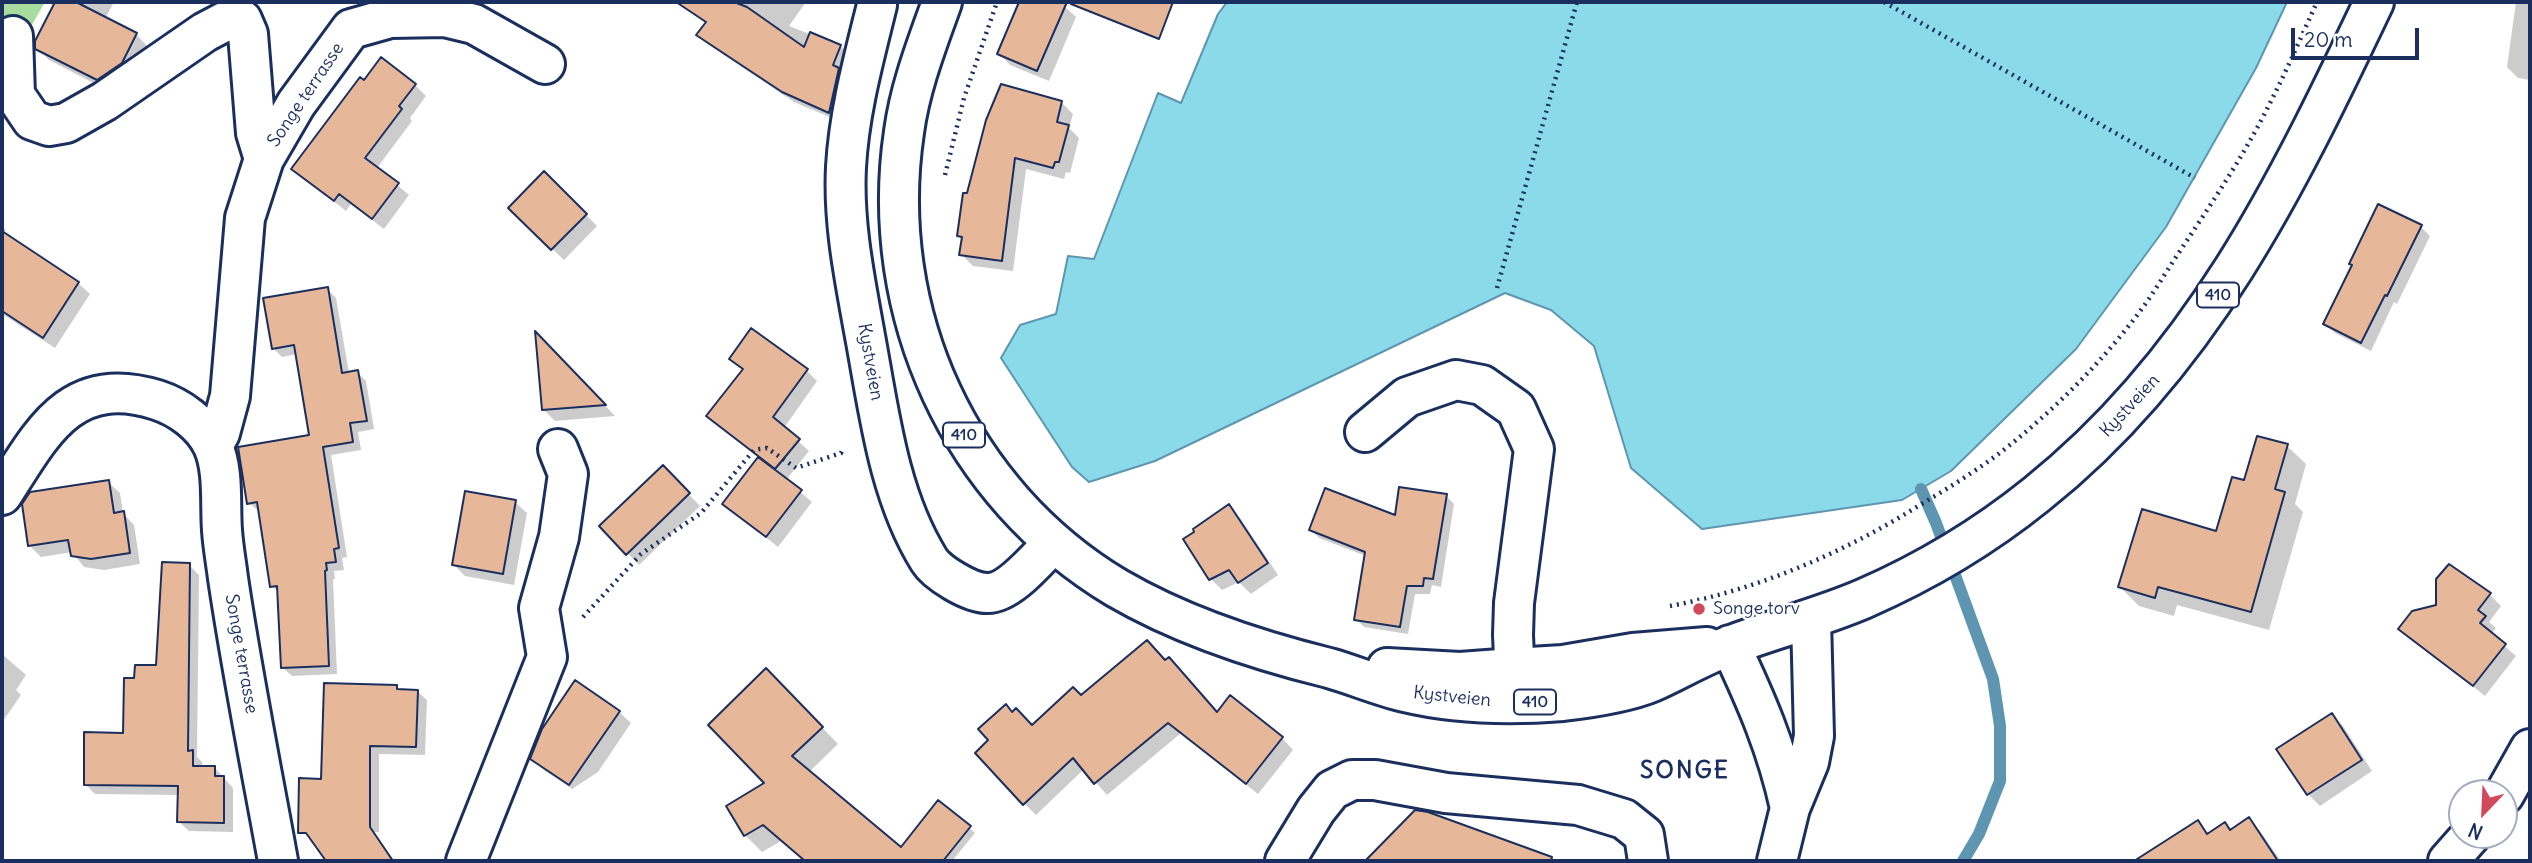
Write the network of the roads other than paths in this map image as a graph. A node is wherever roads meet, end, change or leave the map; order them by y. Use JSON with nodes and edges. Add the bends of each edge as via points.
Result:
{"nodes":[{"id":1,"x":942,"y":2,"type":"edge"},
{"id":2,"x":2374,"y":2,"type":"edge"},
{"id":3,"x":877,"y":5,"type":"dead end"},
{"id":4,"x":13,"y":36,"type":"dead end"},
{"id":5,"x":545,"y":64,"type":"dead end"},
{"id":6,"x":264,"y":159,"type":"junction"},
{"id":7,"x":1365,"y":432,"type":"dead end"},
{"id":8,"x":213,"y":446,"type":"junction"},
{"id":9,"x":558,"y":449,"type":"dead end"},
{"id":10,"x":2,"y":495,"type":"edge"},
{"id":11,"x":1053,"y":543,"type":"junction"},
{"id":12,"x":1811,"y":619,"type":"junction"},
{"id":13,"x":1730,"y":645,"type":"junction"},
{"id":14,"x":1515,"y":686,"type":"junction"},
{"id":15,"x":2530,"y":749,"type":"edge"},
{"id":16,"x":2513,"y":779,"type":"edge"},
{"id":17,"x":1790,"y":808,"type":"junction"},
{"id":18,"x":278,"y":861,"type":"edge"},
{"id":19,"x":466,"y":861,"type":"edge"},
{"id":20,"x":1285,"y":861,"type":"edge"},
{"id":21,"x":1648,"y":861,"type":"edge"},
{"id":22,"x":1777,"y":861,"type":"edge"}],
"edges":[{"from":1,"to":11,"type":"street","name":"Kystveien","number":"410","via":[[918,69],[903,140],[898,234],[908,298],[935,380],[953,417],[988,473]]},
{"from":2,"to":12,"type":"street","name":"Kystveien","number":"410","via":[[2253,239],[2181,347],[2138,401],[2039,492],[1987,531],[1924,569]]},
{"from":3,"to":11,"type":"street","name":"Kystveien","via":[[851,129],[846,167],[847,231],[884,437],[907,519],[930,563],[965,588],[989,594],[1014,582]]},
{"from":4,"to":6,"type":"street","via":[[15,95],[32,120],[49,126],[66,123],[105,101],[205,32],[226,21],[242,20],[248,34],[256,133]]},
{"from":5,"to":6,"type":"street","name":"Songe terrasse","via":[[474,24],[445,18],[390,18],[351,29],[296,104]]},
{"from":6,"to":8,"type":"street","name":"Songe terrasse","via":[[246,218],[230,397]]},
{"from":7,"to":14,"type":"street","via":[[1406,397],[1456,380],[1482,385],[1516,409],[1534,449],[1514,603]]},
{"from":8,"to":10,"type":"street","name":"Songe terrasse","via":[[200,427],[171,404],[135,393],[79,400],[39,436]]},
{"from":8,"to":18,"type":"street","name":"Songe terrasse","via":[[219,468],[228,581]]},
{"from":9,"to":19,"type":"street","via":[[568,474],[559,537],[539,608],[547,657]]},
{"from":11,"to":14,"type":"street","name":"Kystveien","number":"410","via":[[1164,613],[1279,657],[1335,670],[1460,671]]},
{"from":12,"to":13,"type":"street","name":"Kystveien","number":"410"},
{"from":12,"to":17,"type":"street","via":[[1814,736]]},
{"from":13,"to":14,"type":"street","name":"Kystveien","number":"410","via":[[1633,653],[1563,665]]},
{"from":13,"to":17,"type":"street","via":[[1780,763]]},
{"from":15,"to":16,"type":"street"},
{"from":17,"to":22,"type":"street"},
{"from":20,"to":21,"type":"street","via":[[1332,790],[1352,779],[1578,805],[1624,819],[1644,835]]}]}
